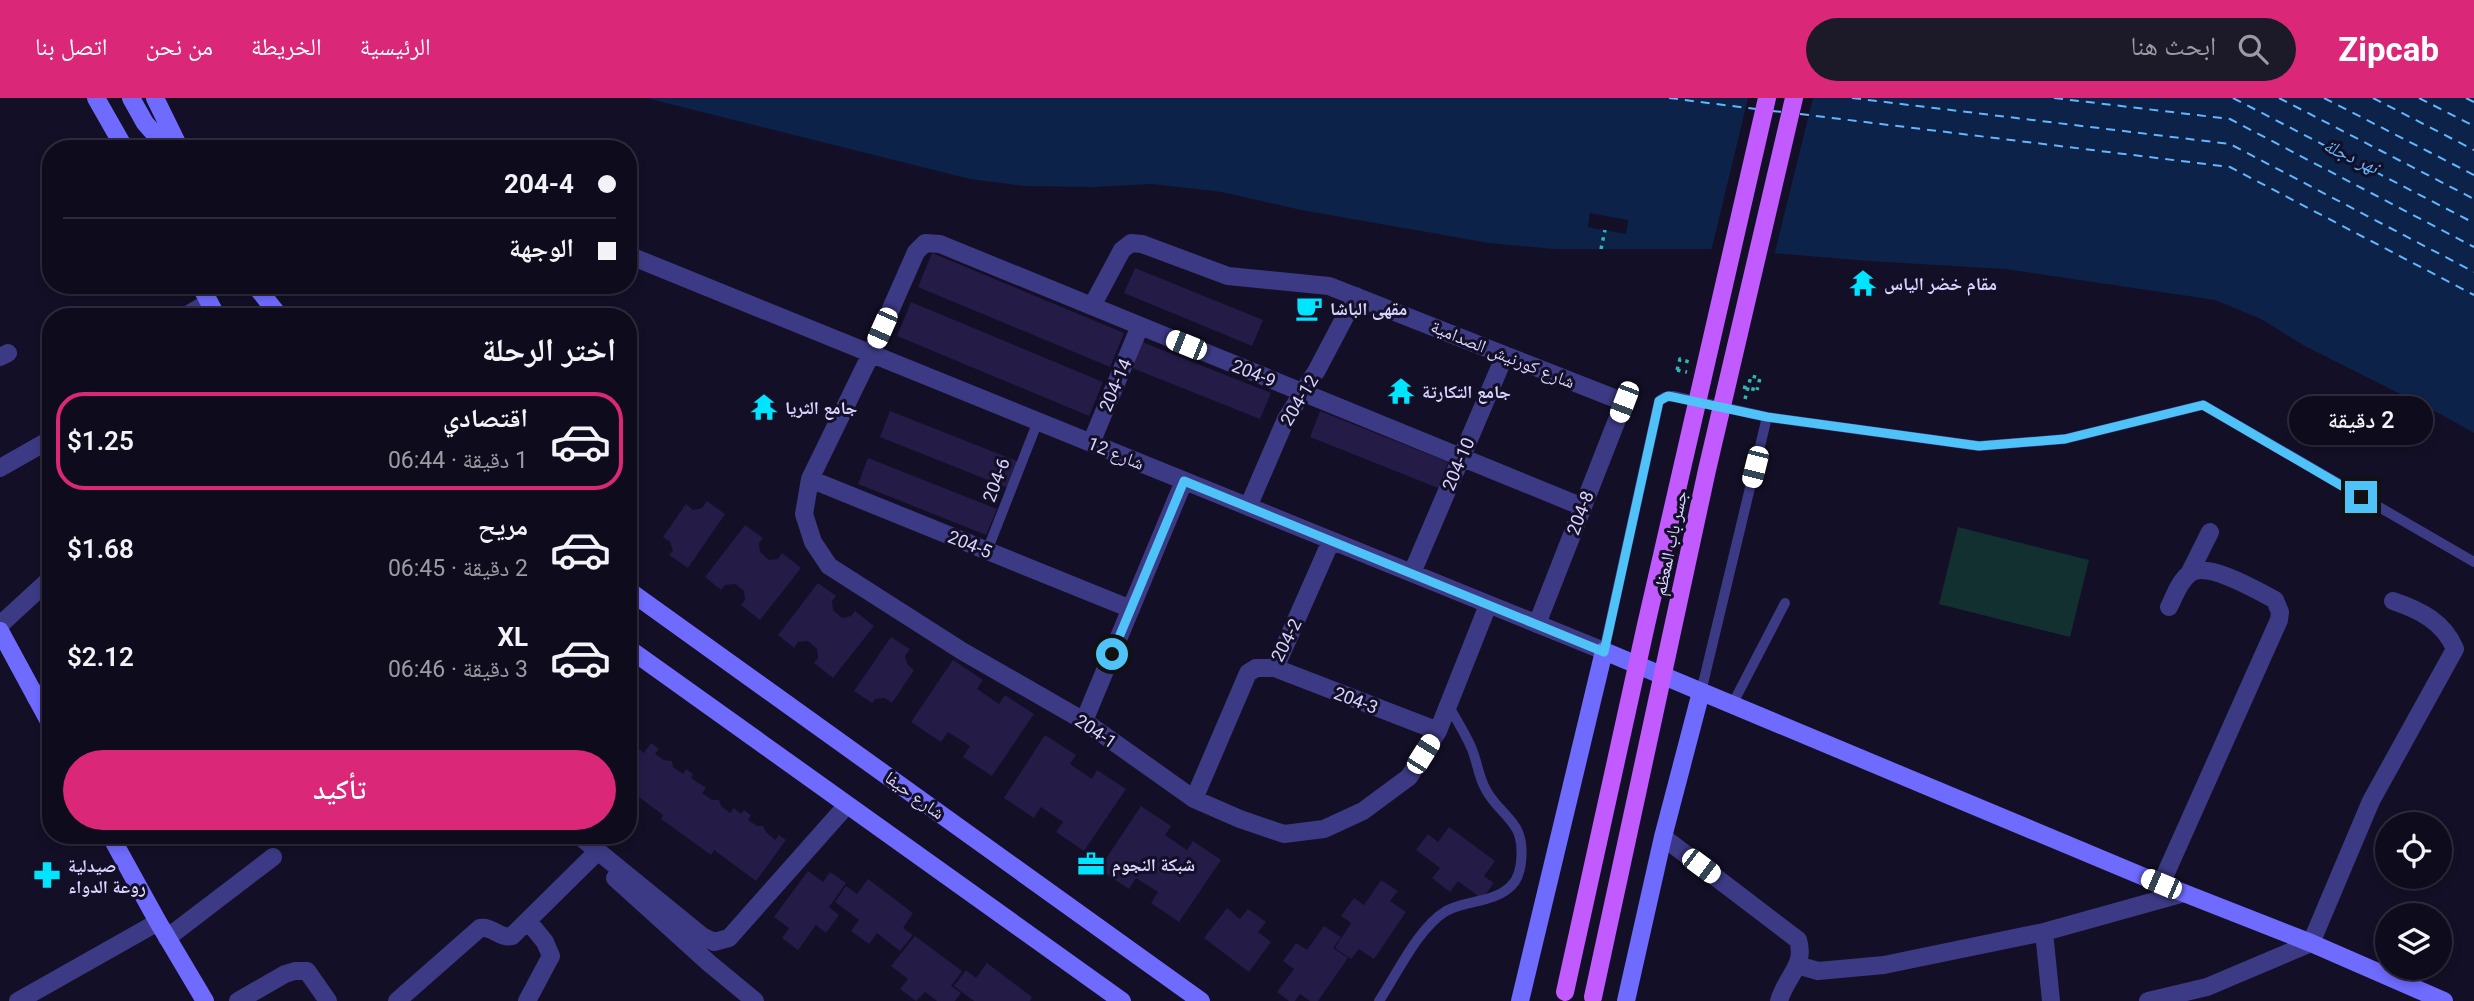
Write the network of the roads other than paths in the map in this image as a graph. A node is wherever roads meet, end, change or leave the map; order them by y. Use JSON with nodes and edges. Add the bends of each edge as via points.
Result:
{"nodes":[{"id":1,"x":96,"y":98,"type":"edge"},
{"id":2,"x":131,"y":98,"type":"edge"},
{"id":3,"x":155,"y":98,"type":"edge"},
{"id":4,"x":1767,"y":98,"type":"edge"},
{"id":5,"x":1794,"y":98,"type":"edge"},
{"id":6,"x":120,"y":140,"type":"edge"},
{"id":7,"x":160,"y":140,"type":"edge"},
{"id":8,"x":176,"y":140,"type":"edge"},
{"id":9,"x":925,"y":243,"type":"joint"},
{"id":10,"x":637,"y":259,"type":"edge"},
{"id":11,"x":1356,"y":296,"type":"junction"},
{"id":12,"x":1092,"y":306,"type":"junction"},
{"id":13,"x":1140,"y":326,"type":"junction"},
{"id":14,"x":871,"y":354,"type":"junction"},
{"id":15,"x":1505,"y":355,"type":"junction"},
{"id":16,"x":1302,"y":392,"type":"junction"},
{"id":17,"x":1624,"y":402,"type":"joint"},
{"id":18,"x":1767,"y":417,"type":"junction"},
{"id":19,"x":1038,"y":421,"type":"junction"},
{"id":20,"x":1091,"y":443,"type":"junction"},
{"id":21,"x":42,"y":444,"type":"edge"},
{"id":22,"x":1461,"y":457,"type":"junction"},
{"id":23,"x":0,"y":468,"type":"edge"},
{"id":24,"x":810,"y":479,"type":"junction"},
{"id":25,"x":1184,"y":481,"type":"junction"},
{"id":26,"x":1248,"y":507,"type":"junction"},
{"id":27,"x":1583,"y":507,"type":"junction"},
{"id":28,"x":2210,"y":532,"type":"dead end"},
{"id":29,"x":1331,"y":541,"type":"junction"},
{"id":30,"x":987,"y":551,"type":"junction"},
{"id":31,"x":2474,"y":562,"type":"edge"},
{"id":32,"x":2190,"y":572,"type":"junction"},
{"id":33,"x":1412,"y":573,"type":"junction"},
{"id":34,"x":42,"y":586,"type":"edge"},
{"id":35,"x":637,"y":596,"type":"edge"},
{"id":36,"x":2393,"y":601,"type":"dead end"},
{"id":37,"x":1785,"y":603,"type":"dead end"},
{"id":38,"x":1489,"y":605,"type":"junction"},
{"id":39,"x":2169,"y":607,"type":"dead end"},
{"id":40,"x":1130,"y":609,"type":"junction"},
{"id":41,"x":1537,"y":624,"type":"junction"},
{"id":42,"x":0,"y":625,"type":"edge"},
{"id":43,"x":0,"y":631,"type":"edge"},
{"id":44,"x":1604,"y":652,"type":"junction"},
{"id":45,"x":637,"y":654,"type":"edge"},
{"id":46,"x":1275,"y":668,"type":"junction"},
{"id":47,"x":1701,"y":692,"type":"junction"},
{"id":48,"x":42,"y":694,"type":"edge"},
{"id":49,"x":36,"y":698,"type":"junction"},
{"id":50,"x":1448,"y":705,"type":"junction"},
{"id":51,"x":1732,"y":705,"type":"junction"},
{"id":52,"x":42,"y":709,"type":"edge"},
{"id":53,"x":1084,"y":721,"type":"junction"},
{"id":54,"x":1438,"y":731,"type":"junction"},
{"id":55,"x":1194,"y":799,"type":"junction"},
{"id":56,"x":847,"y":805,"type":"junction"},
{"id":57,"x":1663,"y":837,"type":"junction"},
{"id":58,"x":115,"y":844,"type":"edge"},
{"id":59,"x":576,"y":844,"type":"edge"},
{"id":60,"x":589,"y":844,"type":"edge"},
{"id":61,"x":274,"y":857,"type":"dead end"},
{"id":62,"x":592,"y":857,"type":"junction"},
{"id":63,"x":2161,"y":884,"type":"junction"},
{"id":64,"x":2184,"y":893,"type":"junction"},
{"id":65,"x":528,"y":921,"type":"junction"},
{"id":66,"x":158,"y":922,"type":"junction"},
{"id":67,"x":2044,"y":932,"type":"junction"},
{"id":68,"x":167,"y":938,"type":"junction"},
{"id":69,"x":2311,"y":943,"type":"junction"},
{"id":70,"x":1797,"y":965,"type":"junction"},
{"id":71,"x":1565,"y":992,"type":"dead end"},
{"id":72,"x":44,"y":995,"type":"edge"},
{"id":73,"x":1593,"y":997,"type":"dead end"},
{"id":74,"x":18,"y":1001,"type":"edge"},
{"id":75,"x":205,"y":1001,"type":"edge"},
{"id":76,"x":238,"y":1001,"type":"edge"},
{"id":77,"x":328,"y":1001,"type":"edge"},
{"id":78,"x":397,"y":1001,"type":"edge"},
{"id":79,"x":527,"y":1001,"type":"edge"},
{"id":80,"x":755,"y":1001,"type":"edge"},
{"id":81,"x":1122,"y":1001,"type":"edge"},
{"id":82,"x":1201,"y":1001,"type":"edge"},
{"id":83,"x":1380,"y":1001,"type":"edge"},
{"id":84,"x":1520,"y":1001,"type":"edge"},
{"id":85,"x":1626,"y":1001,"type":"edge"},
{"id":86,"x":1779,"y":1001,"type":"edge"},
{"id":87,"x":2051,"y":1001,"type":"edge"},
{"id":88,"x":2148,"y":1001,"type":"edge"},
{"id":89,"x":2444,"y":1001,"type":"edge"}],
"edges":[{"from":1,"to":6,"type":"street"},
{"from":2,"to":7,"type":"street"},
{"from":3,"to":8,"type":"street"},
{"from":4,"to":71,"type":"main road","name":"جسر باب المعظم","bridge":true},
{"from":5,"to":73,"type":"main road","name":"جسر باب المعظم","bridge":true,"via":[[1707,470]]},
{"from":9,"to":12,"type":"street","name":"204-9","via":[[940,244]]},
{"from":9,"to":14,"type":"street","name":"204-1","via":[[916,252]]},
{"from":10,"to":14,"type":"street","name":"شارع 12"},
{"from":11,"to":12,"type":"street","name":"شارع كورنيش الصدامية","via":[[1329,286],[1228,276],[1131,243],[1122,250]]},
{"from":11,"to":15,"type":"street","name":"شارع كورنيش الصدامية"},
{"from":11,"to":16,"type":"street","name":"204-12"},
{"from":12,"to":13,"type":"street","name":"204-9"},
{"from":13,"to":16,"type":"street","name":"204-9"},
{"from":13,"to":20,"type":"street","name":"204-14"},
{"from":14,"to":19,"type":"street","name":"شارع 12"},
{"from":14,"to":24,"type":"street","name":"204-1"},
{"from":15,"to":17,"type":"street","name":"شارع كورنيش الصدامية"},
{"from":15,"to":22,"type":"street","name":"204-10"},
{"from":16,"to":22,"type":"street","name":"204-9"},
{"from":16,"to":26,"type":"street","name":"204-12"},
{"from":17,"to":27,"type":"street","name":"204-8"},
{"from":18,"to":31,"type":"lane","via":[[1979,446],[2065,439],[2203,405]]},
{"from":18,"to":44,"type":"lane","via":[[1673,396],[1659,401]]},
{"from":18,"to":47,"type":"lane"},
{"from":19,"to":20,"type":"street","name":"شارع 12"},
{"from":19,"to":30,"type":"lane","name":"204-6"},
{"from":20,"to":25,"type":"street","name":"شارع 12"},
{"from":21,"to":23,"type":"street"},
{"from":22,"to":27,"type":"street","name":"204-9"},
{"from":22,"to":33,"type":"street","name":"204-10"},
{"from":24,"to":30,"type":"street","name":"204-5"},
{"from":24,"to":53,"type":"street","name":"204-1","via":[[804,514],[813,542],[829,566],[962,651]]},
{"from":25,"to":26,"type":"street","name":"شارع 12"},
{"from":25,"to":40,"type":"street"},
{"from":26,"to":29,"type":"street","name":"شارع 12"},
{"from":27,"to":41,"type":"street","name":"204-8"},
{"from":28,"to":32,"type":"street"},
{"from":29,"to":33,"type":"street","name":"شارع 12"},
{"from":29,"to":46,"type":"street","name":"204-2"},
{"from":30,"to":40,"type":"street","name":"204-5"},
{"from":32,"to":39,"type":"street"},
{"from":32,"to":63,"type":"street","via":[[2201,569],[2241,583],[2275,600],[2280,612]]},
{"from":33,"to":38,"type":"street","name":"شارع 12"},
{"from":34,"to":42,"type":"street"},
{"from":35,"to":82,"type":"street","name":"شارع حيفا"},
{"from":36,"to":69,"type":"street","via":[[2419,610],[2449,634],[2455,649],[2371,801]]},
{"from":37,"to":51,"type":"lane"},
{"from":38,"to":41,"type":"street","name":"شارع 12"},
{"from":38,"to":50,"type":"street","name":"204-1"},
{"from":40,"to":53,"type":"street"},
{"from":41,"to":44,"type":"street","name":"شارع 12"},
{"from":43,"to":49,"type":"street"},
{"from":44,"to":47,"type":"street"},
{"from":44,"to":84,"type":"street"},
{"from":45,"to":56,"type":"street"},
{"from":46,"to":54,"type":"street","name":"204-3"},
{"from":46,"to":55,"type":"street","name":"204-2","via":[[1248,673]]},
{"from":47,"to":51,"type":"street"},
{"from":47,"to":57,"type":"street"},
{"from":48,"to":49,"type":"street"},
{"from":49,"to":52,"type":"street"},
{"from":50,"to":54,"type":"street","name":"204-1"},
{"from":50,"to":83,"type":"lane","via":[[1471,747],[1484,787],[1516,827],[1520,869],[1511,886],[1448,910],[1423,932]]},
{"from":51,"to":63,"type":"street"},
{"from":53,"to":55,"type":"street","name":"204-1"},
{"from":54,"to":55,"type":"street","name":"204-1","via":[[1409,777],[1363,811],[1324,829],[1284,834]]},
{"from":56,"to":60,"type":"street","via":[[729,938],[714,942]]},
{"from":56,"to":81,"type":"street"},
{"from":57,"to":70,"type":"street","via":[[1798,940]]},
{"from":57,"to":85,"type":"street"},
{"from":58,"to":66,"type":"street"},
{"from":59,"to":62,"type":"street"},
{"from":61,"to":68,"type":"street"},
{"from":62,"to":65,"type":"street"},
{"from":62,"to":80,"type":"street"},
{"from":63,"to":64,"type":"street"},
{"from":64,"to":67,"type":"street"},
{"from":64,"to":69,"type":"street"},
{"from":65,"to":78,"type":"street","via":[[509,938],[480,928]]},
{"from":65,"to":79,"type":"street","via":[[551,956]]},
{"from":66,"to":68,"type":"street"},
{"from":66,"to":72,"type":"street"},
{"from":67,"to":70,"type":"street","via":[[1884,965],[1818,971]]},
{"from":67,"to":87,"type":"street"},
{"from":68,"to":75,"type":"street"},
{"from":69,"to":88,"type":"street","via":[[2207,987]]},
{"from":69,"to":89,"type":"street"},
{"from":70,"to":86,"type":"street"},
{"from":72,"to":74,"type":"street"},
{"from":76,"to":77,"type":"street","via":[[295,971],[307,971]]}]}
